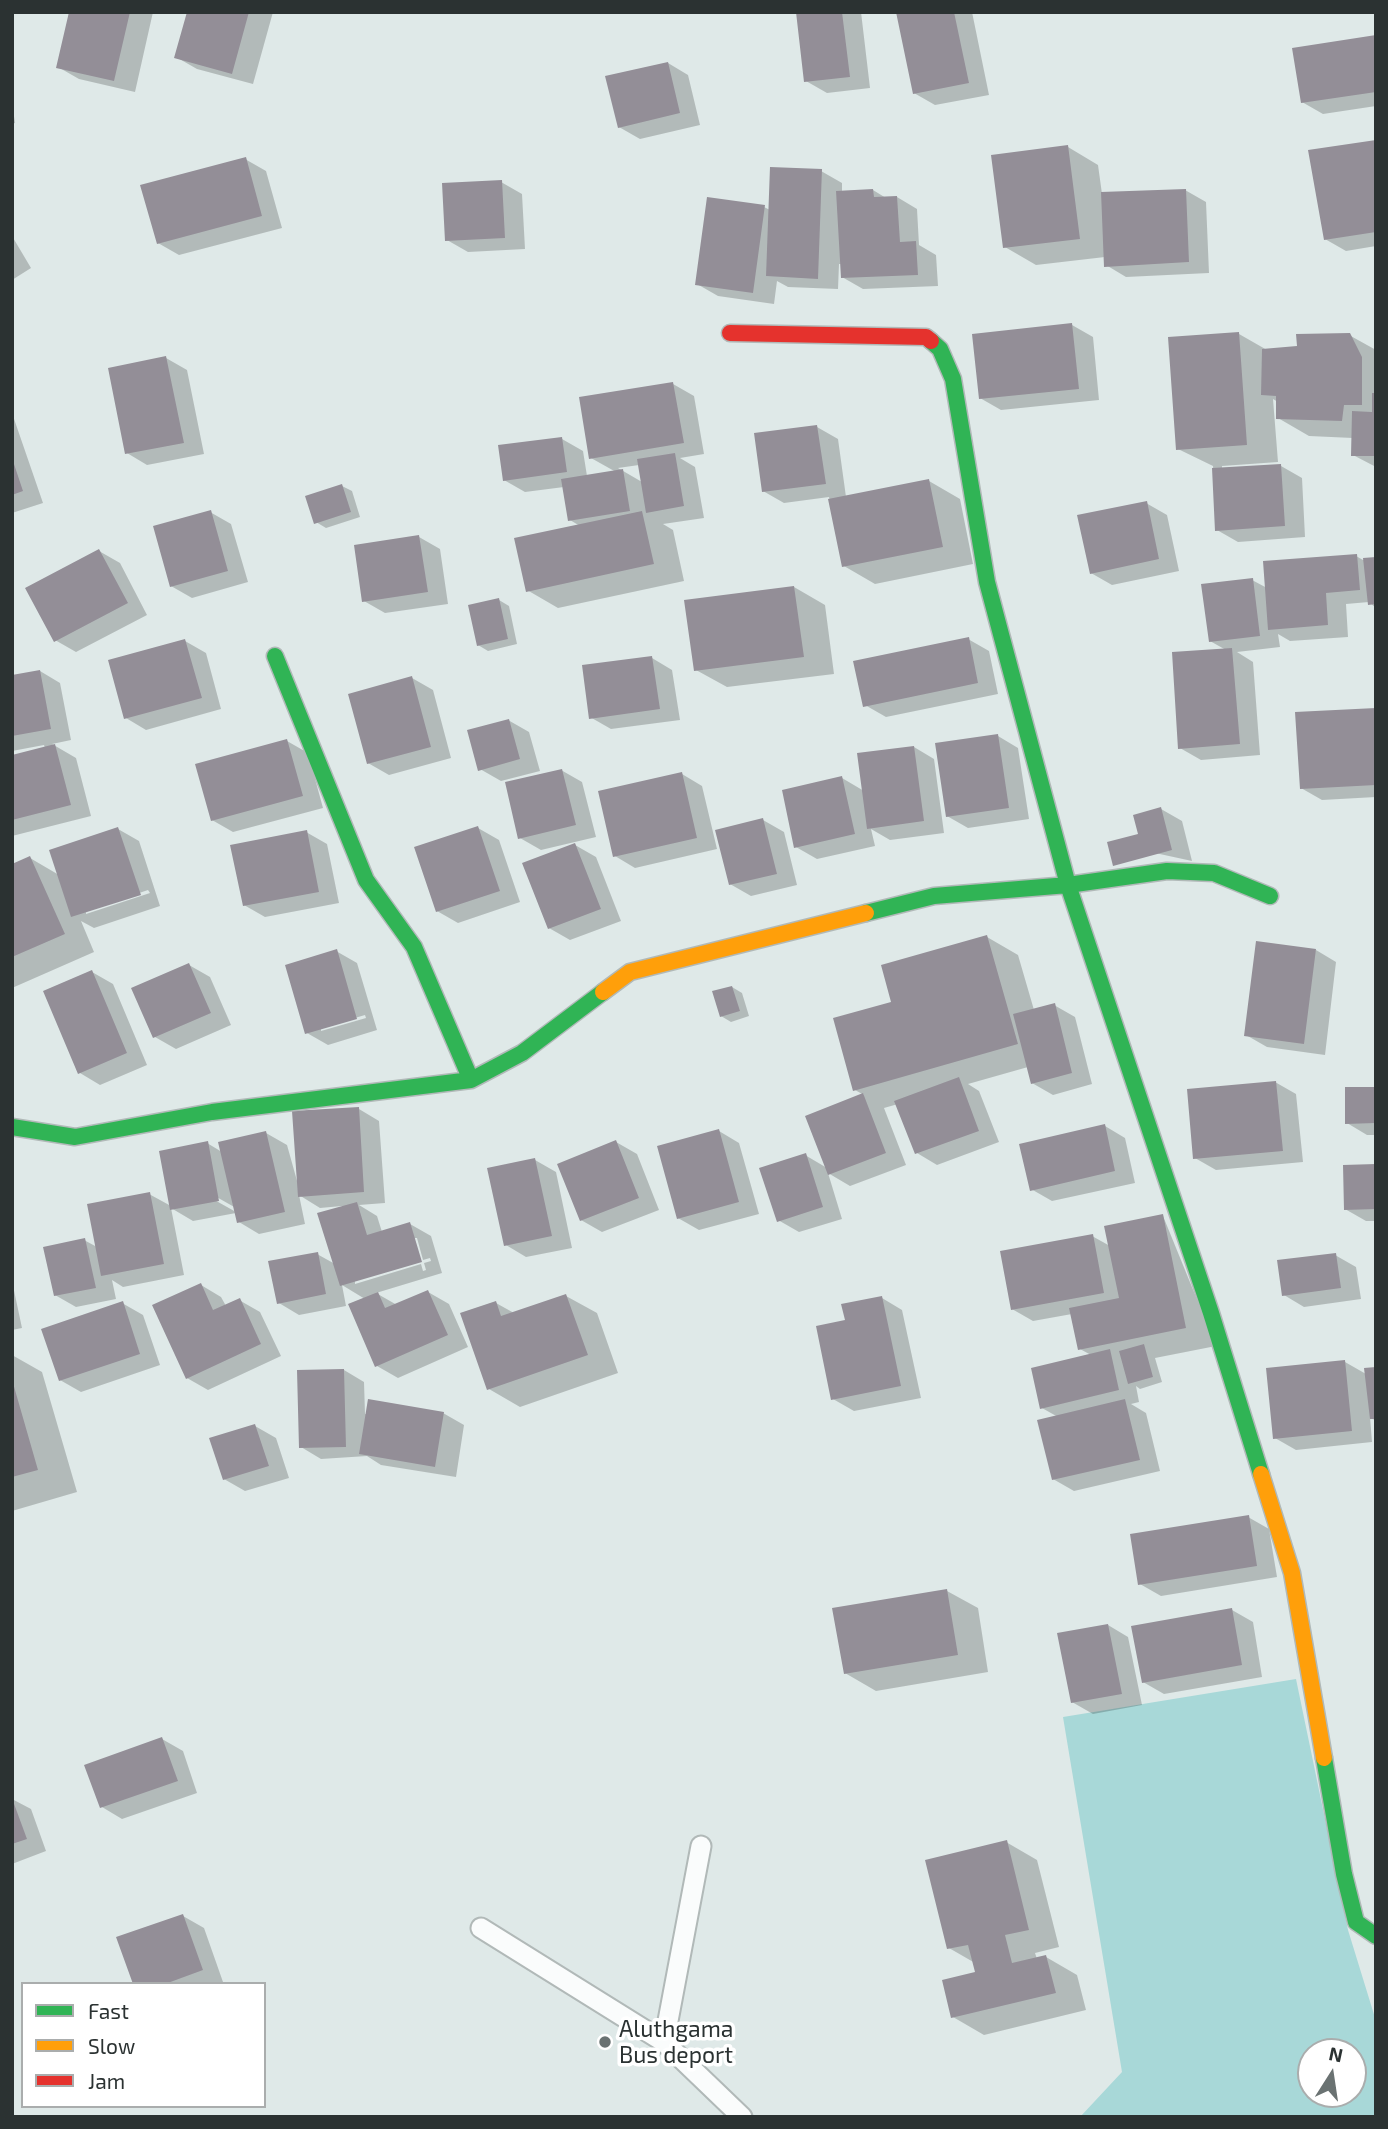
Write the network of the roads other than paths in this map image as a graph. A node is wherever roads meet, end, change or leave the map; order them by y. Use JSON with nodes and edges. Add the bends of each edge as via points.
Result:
{"nodes":[{"id":1,"x":730,"y":333,"type":"dead end"},
{"id":2,"x":275,"y":656,"type":"dead end"},
{"id":3,"x":1068,"y":886,"type":"junction"},
{"id":4,"x":1270,"y":896,"type":"dead end"},
{"id":5,"x":471,"y":1080,"type":"junction"},
{"id":6,"x":12,"y":1127,"type":"edge"},
{"id":7,"x":701,"y":1846,"type":"dead end"},
{"id":8,"x":481,"y":1928,"type":"dead end"},
{"id":9,"x":1376,"y":1936,"type":"edge"},
{"id":10,"x":664,"y":2042,"type":"junction"},
{"id":11,"x":742,"y":2117,"type":"edge"}],
"edges":[{"from":1,"to":3,"type":"street","via":[[926,337],[940,349],[953,379],[987,582]]},
{"from":2,"to":5,"type":"street","via":[[366,880],[414,947]]},
{"from":3,"to":4,"type":"street","via":[[1167,871],[1214,873]]},
{"from":3,"to":5,"type":"street","via":[[934,896],[629,972],[522,1052]]},
{"from":3,"to":9,"type":"street","via":[[1211,1313],[1292,1573],[1344,1874],[1356,1922]]},
{"from":5,"to":6,"type":"street","via":[[212,1112],[75,1137]]},
{"from":7,"to":10,"type":"lane"},
{"from":8,"to":10,"type":"lane"},
{"from":10,"to":11,"type":"lane"}]}
